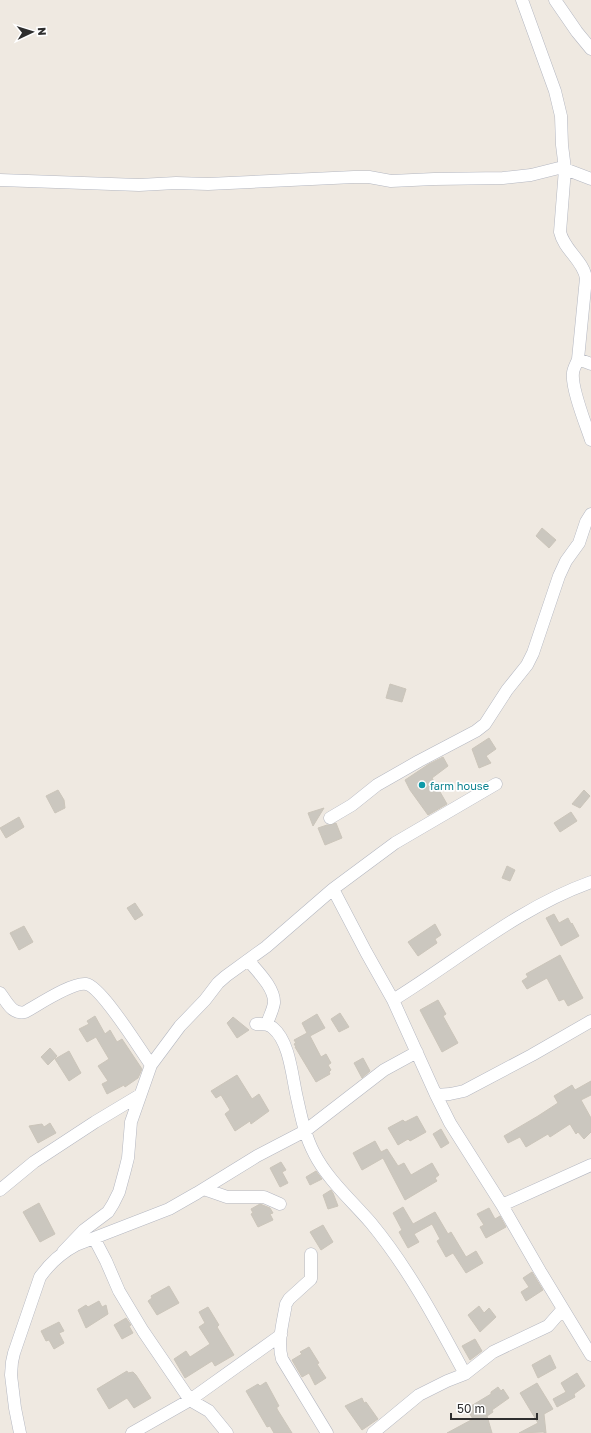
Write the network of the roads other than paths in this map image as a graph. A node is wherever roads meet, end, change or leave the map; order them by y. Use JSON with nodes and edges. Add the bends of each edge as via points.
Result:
{"nodes":[{"id":1,"x":522,"y":0,"type":"edge"},
{"id":2,"x":555,"y":0,"type":"edge"},
{"id":3,"x":591,"y":49,"type":"edge"},
{"id":4,"x":565,"y":169,"type":"junction"},
{"id":5,"x":591,"y":179,"type":"edge"},
{"id":6,"x":0,"y":180,"type":"edge"},
{"id":7,"x":578,"y":359,"type":"junction"},
{"id":8,"x":591,"y":364,"type":"edge"},
{"id":9,"x":591,"y":440,"type":"edge"},
{"id":10,"x":591,"y":514,"type":"edge"},
{"id":11,"x":496,"y":784,"type":"dead end"},
{"id":12,"x":330,"y":818,"type":"dead end"},
{"id":13,"x":591,"y":882,"type":"edge"},
{"id":14,"x":333,"y":889,"type":"junction"},
{"id":15,"x":248,"y":960,"type":"junction"},
{"id":16,"x":0,"y":993,"type":"edge"},
{"id":17,"x":393,"y":1000,"type":"junction"},
{"id":18,"x":591,"y":1021,"type":"edge"},
{"id":19,"x":417,"y":1052,"type":"junction"},
{"id":20,"x":151,"y":1066,"type":"junction"},
{"id":21,"x":140,"y":1095,"type":"junction"},
{"id":22,"x":436,"y":1096,"type":"junction"},
{"id":23,"x":305,"y":1131,"type":"junction"},
{"id":24,"x":591,"y":1165,"type":"edge"},
{"id":25,"x":204,"y":1189,"type":"junction"},
{"id":26,"x":0,"y":1190,"type":"edge"},
{"id":27,"x":280,"y":1204,"type":"dead end"},
{"id":28,"x":502,"y":1205,"type":"junction"},
{"id":29,"x":94,"y":1238,"type":"junction"},
{"id":30,"x":63,"y":1252,"type":"junction"},
{"id":31,"x":311,"y":1254,"type":"dead end"},
{"id":32,"x":563,"y":1309,"type":"junction"},
{"id":33,"x":281,"y":1335,"type":"junction"},
{"id":34,"x":591,"y":1355,"type":"edge"},
{"id":35,"x":465,"y":1374,"type":"junction"},
{"id":36,"x":190,"y":1400,"type":"junction"},
{"id":37,"x":20,"y":1433,"type":"edge"},
{"id":38,"x":132,"y":1433,"type":"edge"},
{"id":39,"x":227,"y":1433,"type":"edge"},
{"id":40,"x":326,"y":1433,"type":"edge"},
{"id":41,"x":373,"y":1433,"type":"edge"}],
"edges":[{"from":1,"to":4,"type":"street","via":[[555,91],[561,116]]},
{"from":2,"to":3,"type":"street"},
{"from":4,"to":5,"type":"street"},
{"from":4,"to":6,"type":"street","via":[[503,178],[391,181],[354,177],[139,185]]},
{"from":4,"to":7,"type":"street","via":[[560,232],[562,240],[584,269],[586,278]]},
{"from":7,"to":8,"type":"street"},
{"from":7,"to":9,"type":"street","via":[[573,374],[574,384]]},
{"from":10,"to":12,"type":"street","via":[[579,543],[559,576],[533,652],[485,724],[377,785],[352,805]]},
{"from":11,"to":14,"type":"street","via":[[395,843]]},
{"from":13,"to":17,"type":"street","via":[[546,902]]},
{"from":14,"to":15,"type":"street"},
{"from":14,"to":17,"type":"street"},
{"from":15,"to":20,"type":"street","via":[[218,983],[180,1026]]},
{"from":15,"to":23,"type":"street","via":[[269,985],[273,994],[274,1005],[262,1024],[276,1030],[286,1048]]},
{"from":16,"to":20,"type":"street","via":[[12,1009],[21,1013],[71,986],[89,985],[112,1009]]},
{"from":17,"to":19,"type":"street"},
{"from":18,"to":22,"type":"street","via":[[464,1091]]},
{"from":19,"to":22,"type":"street"},
{"from":19,"to":23,"type":"street","via":[[384,1070]]},
{"from":20,"to":21,"type":"street"},
{"from":21,"to":26,"type":"street","via":[[34,1162]]},
{"from":21,"to":30,"type":"street","via":[[131,1122],[128,1158],[119,1192],[108,1212],[84,1230]]},
{"from":22,"to":28,"type":"street","via":[[450,1123]]},
{"from":23,"to":25,"type":"street","via":[[257,1156]]},
{"from":23,"to":35,"type":"street","via":[[314,1154],[332,1180],[371,1223],[416,1285]]},
{"from":24,"to":28,"type":"street"},
{"from":25,"to":27,"type":"street","via":[[227,1197],[264,1197]]},
{"from":25,"to":29,"type":"street","via":[[169,1209]]},
{"from":28,"to":32,"type":"street"},
{"from":29,"to":30,"type":"street"},
{"from":29,"to":36,"type":"street","via":[[119,1291]]},
{"from":30,"to":37,"type":"street","via":[[40,1277],[14,1353],[11,1375],[14,1408]]},
{"from":31,"to":33,"type":"street","via":[[311,1280],[287,1302]]},
{"from":32,"to":34,"type":"street"},
{"from":32,"to":35,"type":"street","via":[[548,1326],[493,1352]]},
{"from":33,"to":36,"type":"street"},
{"from":33,"to":40,"type":"street","via":[[282,1359]]},
{"from":35,"to":41,"type":"street","via":[[419,1395]]},
{"from":36,"to":38,"type":"street"},
{"from":36,"to":39,"type":"street","via":[[209,1411]]}]}
